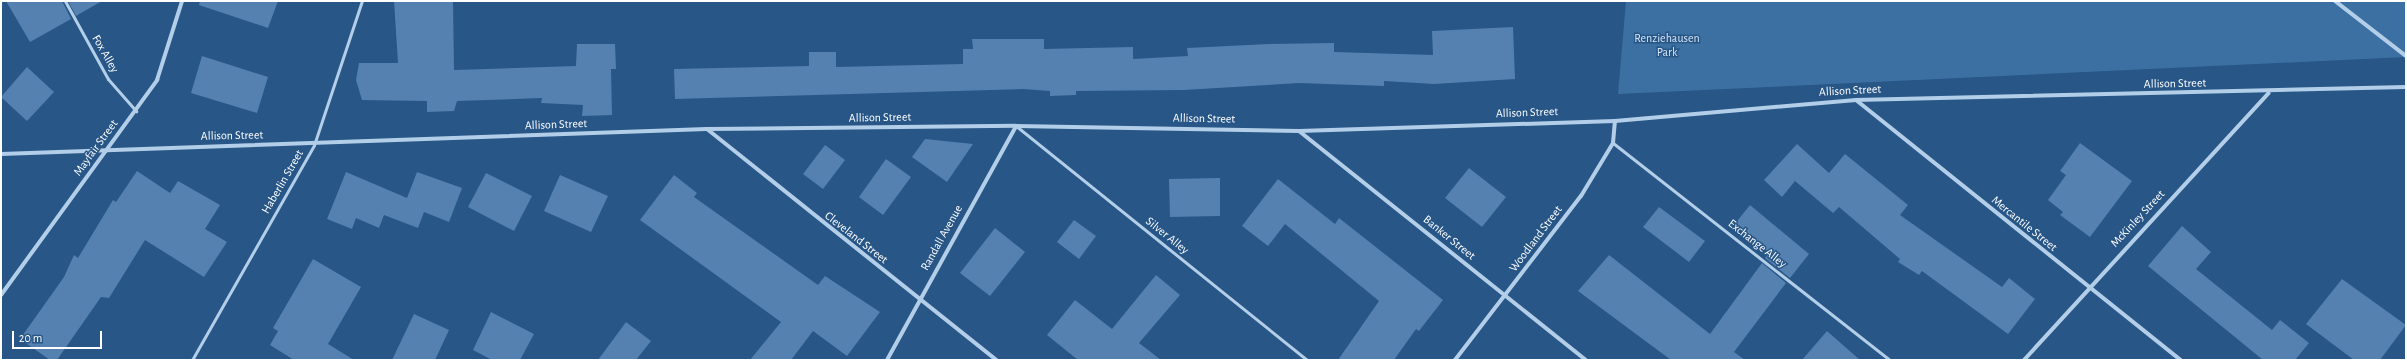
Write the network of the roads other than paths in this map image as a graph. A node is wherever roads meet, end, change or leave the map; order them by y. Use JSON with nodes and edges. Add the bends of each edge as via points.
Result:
{"nodes":[{"id":1,"x":65,"y":1,"type":"edge"},
{"id":2,"x":182,"y":1,"type":"edge"},
{"id":3,"x":362,"y":1,"type":"edge"},
{"id":4,"x":2335,"y":1,"type":"edge"},
{"id":5,"x":2406,"y":56,"type":"edge"},
{"id":6,"x":2406,"y":87,"type":"edge"},
{"id":7,"x":2268,"y":93,"type":"junction"},
{"id":8,"x":1856,"y":100,"type":"junction"},
{"id":9,"x":136,"y":111,"type":"junction"},
{"id":10,"x":1615,"y":121,"type":"junction"},
{"id":11,"x":1016,"y":126,"type":"junction"},
{"id":12,"x":707,"y":129,"type":"junction"},
{"id":13,"x":1299,"y":131,"type":"junction"},
{"id":14,"x":1613,"y":143,"type":"junction"},
{"id":15,"x":314,"y":145,"type":"junction"},
{"id":16,"x":109,"y":149,"type":"junction"},
{"id":17,"x":1,"y":154,"type":"edge"},
{"id":18,"x":2088,"y":289,"type":"junction"},
{"id":19,"x":1,"y":295,"type":"edge"},
{"id":20,"x":1505,"y":296,"type":"junction"},
{"id":21,"x":918,"y":301,"type":"junction"},
{"id":22,"x":192,"y":360,"type":"edge"},
{"id":23,"x":887,"y":360,"type":"edge"},
{"id":24,"x":996,"y":360,"type":"edge"},
{"id":25,"x":1307,"y":360,"type":"edge"},
{"id":26,"x":1455,"y":360,"type":"edge"},
{"id":27,"x":1586,"y":360,"type":"edge"},
{"id":28,"x":1890,"y":360,"type":"edge"},
{"id":29,"x":2024,"y":360,"type":"edge"},
{"id":30,"x":2181,"y":360,"type":"edge"}],
"edges":[{"from":1,"to":9,"type":"lane","name":"Fox Alley","via":[[108,78]]},
{"from":2,"to":9,"type":"street","name":"Mayfair Street","via":[[157,80]]},
{"from":3,"to":15,"type":"lane","name":"Haberlin Street"},
{"from":4,"to":5,"type":"street"},
{"from":6,"to":7,"type":"street","name":"Allison Street"},
{"from":7,"to":8,"type":"street","name":"Allison Street"},
{"from":7,"to":18,"type":"street","name":"McKinley Street"},
{"from":8,"to":10,"type":"street","name":"Allison Street"},
{"from":8,"to":18,"type":"street","name":"Mercantile Street"},
{"from":9,"to":16,"type":"street","name":"Mayfair Street"},
{"from":10,"to":13,"type":"street","name":"Allison Street"},
{"from":10,"to":14,"type":"street","name":"Woodland Street"},
{"from":11,"to":12,"type":"street","name":"Allison Street"},
{"from":11,"to":13,"type":"street","name":"Allison Street"},
{"from":11,"to":21,"type":"street","name":"Randall Avenue"},
{"from":11,"to":25,"type":"lane","name":"Silver Alley"},
{"from":12,"to":15,"type":"street","name":"Allison Street"},
{"from":12,"to":21,"type":"street","name":"Cleveland Street"},
{"from":13,"to":20,"type":"street","name":"Banker Street"},
{"from":14,"to":20,"type":"street","name":"Woodland Street","via":[[1581,196]]},
{"from":14,"to":28,"type":"lane","name":"Exchange Alley"},
{"from":15,"to":16,"type":"street","name":"Allison Street"},
{"from":15,"to":22,"type":"lane","name":"Haberlin Street"},
{"from":16,"to":17,"type":"street","name":"Allison Street"},
{"from":16,"to":19,"type":"street","name":"Mayfair Street"},
{"from":18,"to":29,"type":"street","name":"McKinley Street"},
{"from":18,"to":30,"type":"street","name":"Mercantile Street"},
{"from":20,"to":26,"type":"street","name":"Woodland Street"},
{"from":20,"to":27,"type":"street","name":"Banker Street"},
{"from":21,"to":23,"type":"street","name":"Randall Avenue"},
{"from":21,"to":24,"type":"street","name":"Cleveland Street"}]}
